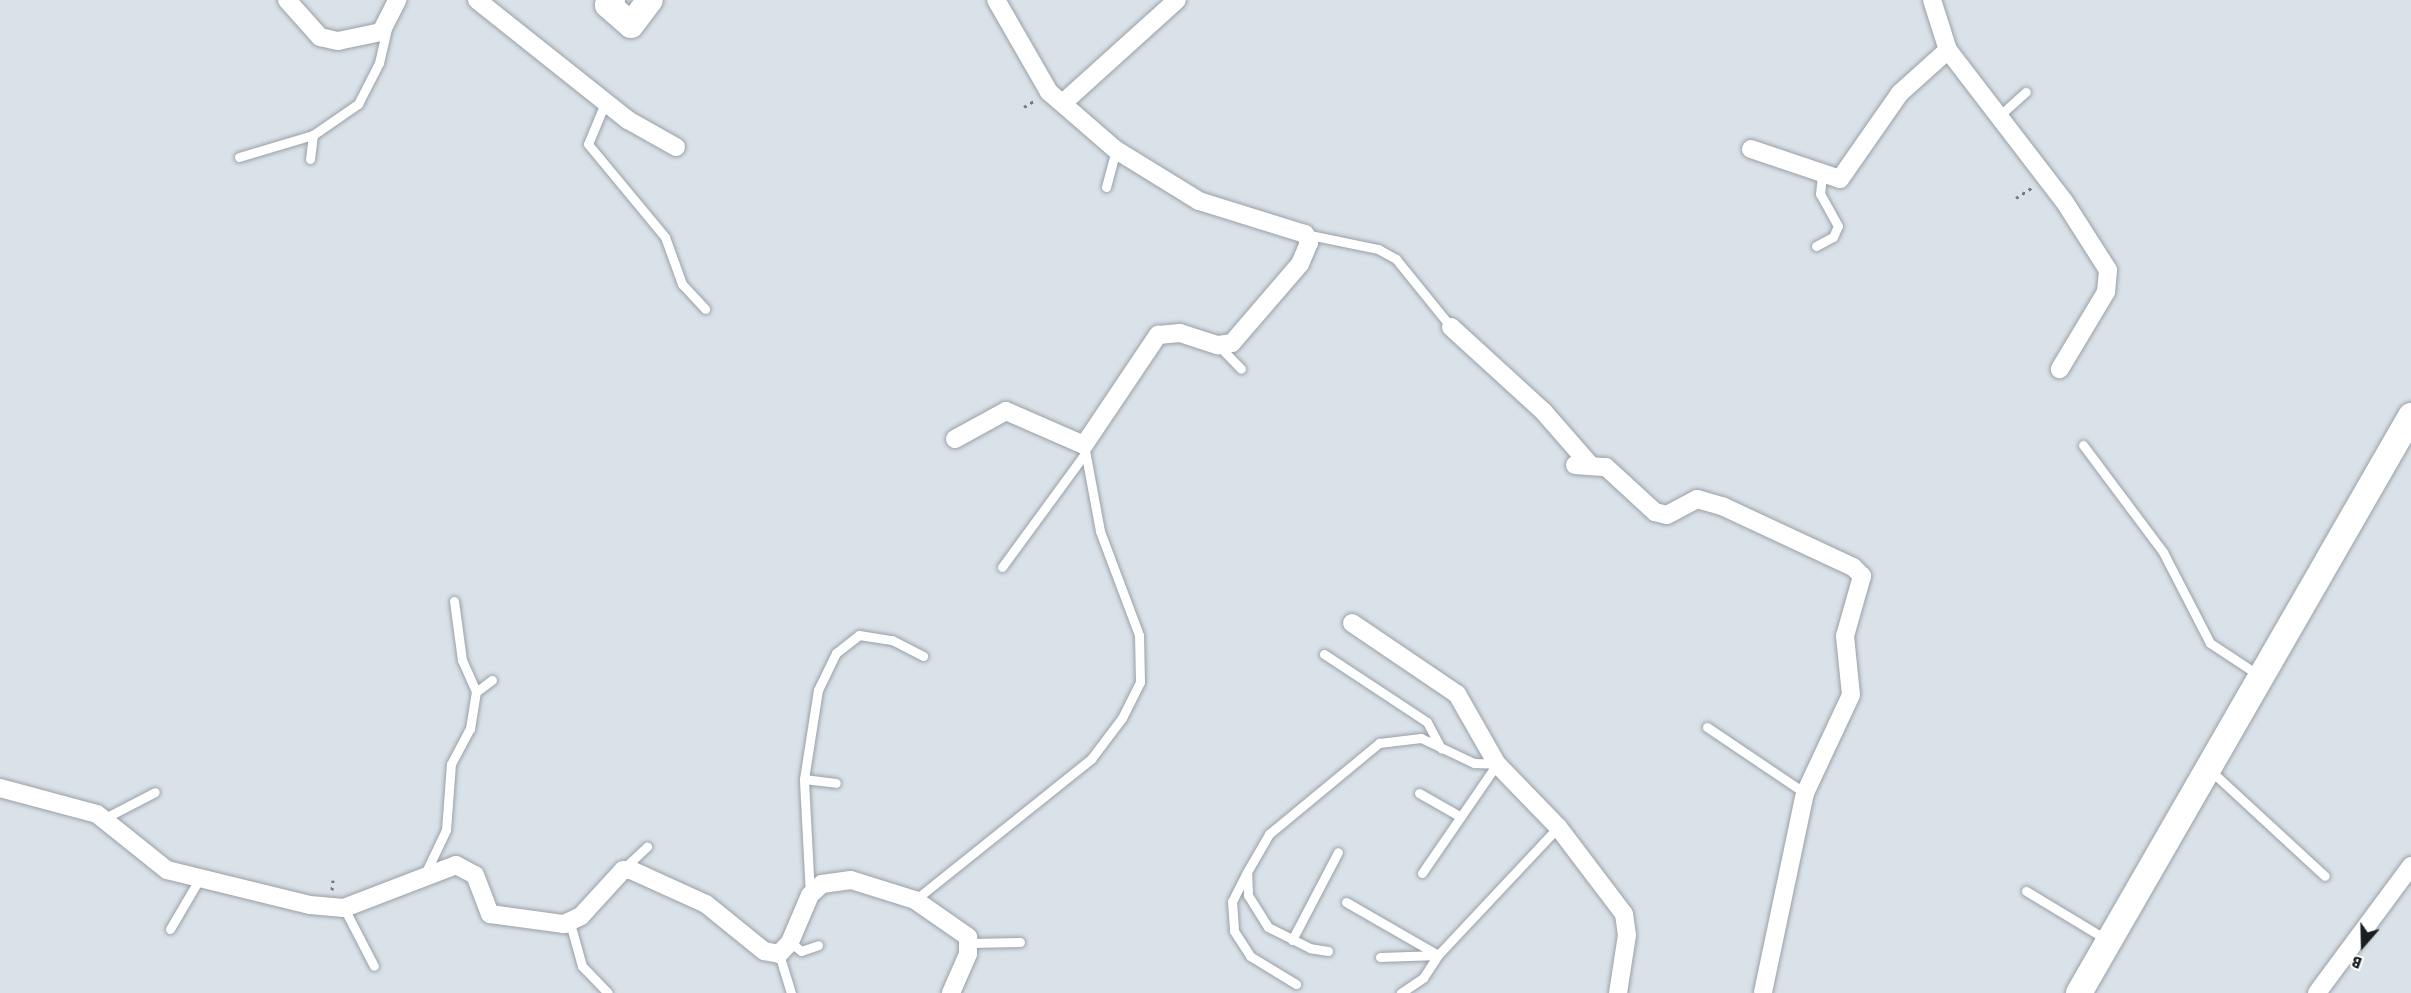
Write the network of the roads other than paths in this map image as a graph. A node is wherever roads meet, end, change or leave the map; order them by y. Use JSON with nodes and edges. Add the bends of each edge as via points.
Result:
{"nodes":[{"id":1,"x":287,"y":0,"type":"edge"},
{"id":2,"x":397,"y":0,"type":"edge"},
{"id":3,"x":477,"y":0,"type":"edge"},
{"id":4,"x":650,"y":0,"type":"edge"},
{"id":5,"x":996,"y":0,"type":"edge"},
{"id":6,"x":1178,"y":0,"type":"edge"},
{"id":7,"x":1932,"y":0,"type":"edge"},
{"id":8,"x":610,"y":3,"type":"edge"},
{"id":9,"x":387,"y":27,"type":"junction"},
{"id":10,"x":1948,"y":50,"type":"junction"},
{"id":11,"x":2026,"y":92,"type":"dead end"},
{"id":12,"x":1064,"y":102,"type":"junction"},
{"id":13,"x":605,"y":103,"type":"junction"},
{"id":14,"x":1999,"y":116,"type":"junction"},
{"id":15,"x":313,"y":135,"type":"junction"},
{"id":16,"x":676,"y":147,"type":"dead end"},
{"id":17,"x":1751,"y":148,"type":"dead end"},
{"id":18,"x":1116,"y":150,"type":"junction"},
{"id":19,"x":239,"y":157,"type":"dead end"},
{"id":20,"x":310,"y":159,"type":"dead end"},
{"id":21,"x":1822,"y":174,"type":"junction"},
{"id":22,"x":1106,"y":186,"type":"dead end"},
{"id":23,"x":1305,"y":234,"type":"junction"},
{"id":24,"x":1816,"y":246,"type":"dead end"},
{"id":25,"x":705,"y":309,"type":"dead end"},
{"id":26,"x":1451,"y":327,"type":"joint"},
{"id":27,"x":1218,"y":345,"type":"junction"},
{"id":28,"x":1241,"y":369,"type":"dead end"},
{"id":29,"x":2060,"y":369,"type":"dead end"},
{"id":30,"x":2411,"y":416,"type":"edge"},
{"id":31,"x":955,"y":439,"type":"dead end"},
{"id":32,"x":2083,"y":445,"type":"dead end"},
{"id":33,"x":1084,"y":450,"type":"junction"},
{"id":34,"x":1002,"y":567,"type":"dead end"},
{"id":35,"x":454,"y":602,"type":"dead end"},
{"id":36,"x":1352,"y":623,"type":"dead end"},
{"id":37,"x":1324,"y":654,"type":"dead end"},
{"id":38,"x":923,"y":656,"type":"dead end"},
{"id":39,"x":2259,"y":676,"type":"junction"},
{"id":40,"x":492,"y":680,"type":"dead end"},
{"id":41,"x":476,"y":692,"type":"junction"},
{"id":42,"x":1707,"y":727,"type":"dead end"},
{"id":43,"x":1441,"y":748,"type":"junction"},
{"id":44,"x":1497,"y":764,"type":"junction"},
{"id":45,"x":2207,"y":768,"type":"junction"},
{"id":46,"x":804,"y":779,"type":"junction"},
{"id":47,"x":836,"y":783,"type":"dead end"},
{"id":48,"x":0,"y":788,"type":"edge"},
{"id":49,"x":155,"y":792,"type":"dead end"},
{"id":50,"x":1419,"y":793,"type":"dead end"},
{"id":51,"x":1805,"y":793,"type":"junction"},
{"id":52,"x":1461,"y":817,"type":"junction"},
{"id":53,"x":105,"y":818,"type":"junction"},
{"id":54,"x":1558,"y":827,"type":"junction"},
{"id":55,"x":647,"y":847,"type":"dead end"},
{"id":56,"x":1338,"y":852,"type":"dead end"},
{"id":57,"x":2411,"y":866,"type":"edge"},
{"id":58,"x":623,"y":870,"type":"junction"},
{"id":59,"x":1247,"y":872,"type":"junction"},
{"id":60,"x":1422,"y":873,"type":"dead end"},
{"id":61,"x":424,"y":875,"type":"junction"},
{"id":62,"x":2325,"y":876,"type":"dead end"},
{"id":63,"x":198,"y":881,"type":"junction"},
{"id":64,"x":2026,"y":891,"type":"dead end"},
{"id":65,"x":810,"y":895,"type":"junction"},
{"id":66,"x":915,"y":900,"type":"junction"},
{"id":67,"x":1346,"y":902,"type":"dead end"},
{"id":68,"x":344,"y":908,"type":"junction"},
{"id":69,"x":570,"y":923,"type":"junction"},
{"id":70,"x":170,"y":929,"type":"dead end"},
{"id":71,"x":1292,"y":940,"type":"junction"},
{"id":72,"x":2109,"y":941,"type":"junction"},
{"id":73,"x":1020,"y":942,"type":"dead end"},
{"id":74,"x":970,"y":943,"type":"junction"},
{"id":75,"x":818,"y":945,"type":"dead end"},
{"id":76,"x":784,"y":948,"type":"junction"},
{"id":77,"x":1328,"y":951,"type":"dead end"},
{"id":78,"x":1438,"y":955,"type":"junction"},
{"id":79,"x":1380,"y":957,"type":"dead end"},
{"id":80,"x":374,"y":966,"type":"dead end"},
{"id":81,"x":1296,"y":984,"type":"dead end"},
{"id":82,"x":1621,"y":992,"type":"edge"},
{"id":83,"x":608,"y":993,"type":"edge"},
{"id":84,"x":791,"y":993,"type":"edge"},
{"id":85,"x":951,"y":993,"type":"edge"},
{"id":86,"x":1401,"y":993,"type":"edge"},
{"id":87,"x":1763,"y":993,"type":"edge"},
{"id":88,"x":2079,"y":993,"type":"edge"},
{"id":89,"x":2317,"y":993,"type":"edge"}],
"edges":[{"from":1,"to":9,"type":"street","via":[[327,40],[371,36]]},
{"from":2,"to":9,"type":"street"},
{"from":3,"to":13,"type":"street"},
{"from":4,"to":8,"type":"street","via":[[631,25]]},
{"from":5,"to":12,"type":"street","via":[[1028,64]]},
{"from":6,"to":12,"type":"street"},
{"from":7,"to":10,"type":"street"},
{"from":9,"to":15,"type":"lane","via":[[379,63],[358,104]]},
{"from":10,"to":14,"type":"street"},
{"from":10,"to":21,"type":"street","via":[[1900,93],[1844,176]]},
{"from":11,"to":14,"type":"lane"},
{"from":12,"to":18,"type":"street"},
{"from":13,"to":16,"type":"street"},
{"from":13,"to":25,"type":"lane","via":[[588,144],[665,237],[682,284]]},
{"from":14,"to":29,"type":"street","via":[[2064,201],[2108,270],[2106,292]]},
{"from":15,"to":19,"type":"lane"},
{"from":15,"to":20,"type":"lane"},
{"from":17,"to":21,"type":"street"},
{"from":18,"to":22,"type":"lane"},
{"from":18,"to":23,"type":"street","via":[[1215,208]]},
{"from":21,"to":24,"type":"lane","via":[[1820,194],[1838,226],[1833,237]]},
{"from":23,"to":26,"type":"lane","via":[[1378,249],[1396,259]]},
{"from":23,"to":27,"type":"street","via":[[1309,243],[1300,264],[1238,339]]},
{"from":26,"to":51,"type":"street","via":[[1543,411],[1583,466],[1606,467],[1655,512],[1667,515],[1697,499],[1715,504],[1853,567],[1862,576],[1845,636],[1851,695]]},
{"from":27,"to":28,"type":"lane"},
{"from":27,"to":33,"type":"street","via":[[1180,333],[1158,335]]},
{"from":30,"to":39,"type":"street"},
{"from":31,"to":33,"type":"street","via":[[1006,411]]},
{"from":32,"to":39,"type":"lane","via":[[2163,552],[2210,643]]},
{"from":33,"to":34,"type":"lane"},
{"from":33,"to":66,"type":"lane","via":[[1100,531],[1139,635],[1140,682],[1122,718],[1091,759]]},
{"from":35,"to":41,"type":"lane","via":[[462,660]]},
{"from":36,"to":44,"type":"street","via":[[1457,694]]},
{"from":37,"to":43,"type":"lane","via":[[1427,722]]},
{"from":38,"to":46,"type":"lane","via":[[878,636],[848,639],[818,690]]},
{"from":39,"to":45,"type":"street"},
{"from":40,"to":41,"type":"lane"},
{"from":41,"to":61,"type":"lane","via":[[470,729],[451,765],[446,830]]},
{"from":42,"to":51,"type":"lane"},
{"from":43,"to":44,"type":"lane","via":[[1474,764]]},
{"from":43,"to":59,"type":"lane","via":[[1403,737],[1364,751],[1269,834]]},
{"from":44,"to":52,"type":"lane"},
{"from":44,"to":54,"type":"street"},
{"from":45,"to":62,"type":"lane"},
{"from":45,"to":72,"type":"street"},
{"from":46,"to":47,"type":"lane"},
{"from":46,"to":65,"type":"lane"},
{"from":48,"to":53,"type":"street"},
{"from":49,"to":53,"type":"lane"},
{"from":50,"to":52,"type":"lane"},
{"from":51,"to":87,"type":"street"},
{"from":52,"to":60,"type":"lane"},
{"from":53,"to":63,"type":"street","via":[[158,865]]},
{"from":54,"to":78,"type":"lane"},
{"from":54,"to":82,"type":"street","via":[[1624,914],[1627,935]]},
{"from":55,"to":58,"type":"lane"},
{"from":56,"to":71,"type":"lane"},
{"from":57,"to":89,"type":"street"},
{"from":58,"to":69,"type":"street"},
{"from":58,"to":76,"type":"street","via":[[706,904],[764,951]]},
{"from":59,"to":71,"type":"lane","via":[[1248,895],[1257,911],[1269,927]]},
{"from":59,"to":81,"type":"lane","via":[[1232,901],[1234,931],[1250,956]]},
{"from":61,"to":68,"type":"street"},
{"from":61,"to":69,"type":"street","via":[[463,866],[475,875],[490,914]]},
{"from":63,"to":68,"type":"street","via":[[271,898]]},
{"from":63,"to":70,"type":"lane"},
{"from":64,"to":72,"type":"lane"},
{"from":65,"to":66,"type":"street","via":[[841,878]]},
{"from":65,"to":76,"type":"street"},
{"from":66,"to":74,"type":"street","via":[[962,930]]},
{"from":67,"to":78,"type":"lane"},
{"from":68,"to":80,"type":"lane"},
{"from":69,"to":83,"type":"lane","via":[[582,966]]},
{"from":71,"to":77,"type":"lane"},
{"from":72,"to":88,"type":"street"},
{"from":73,"to":74,"type":"lane"},
{"from":74,"to":85,"type":"street"},
{"from":75,"to":76,"type":"lane","via":[[801,951]]},
{"from":76,"to":84,"type":"lane"},
{"from":78,"to":79,"type":"lane"},
{"from":78,"to":86,"type":"lane","via":[[1423,978]]}]}
